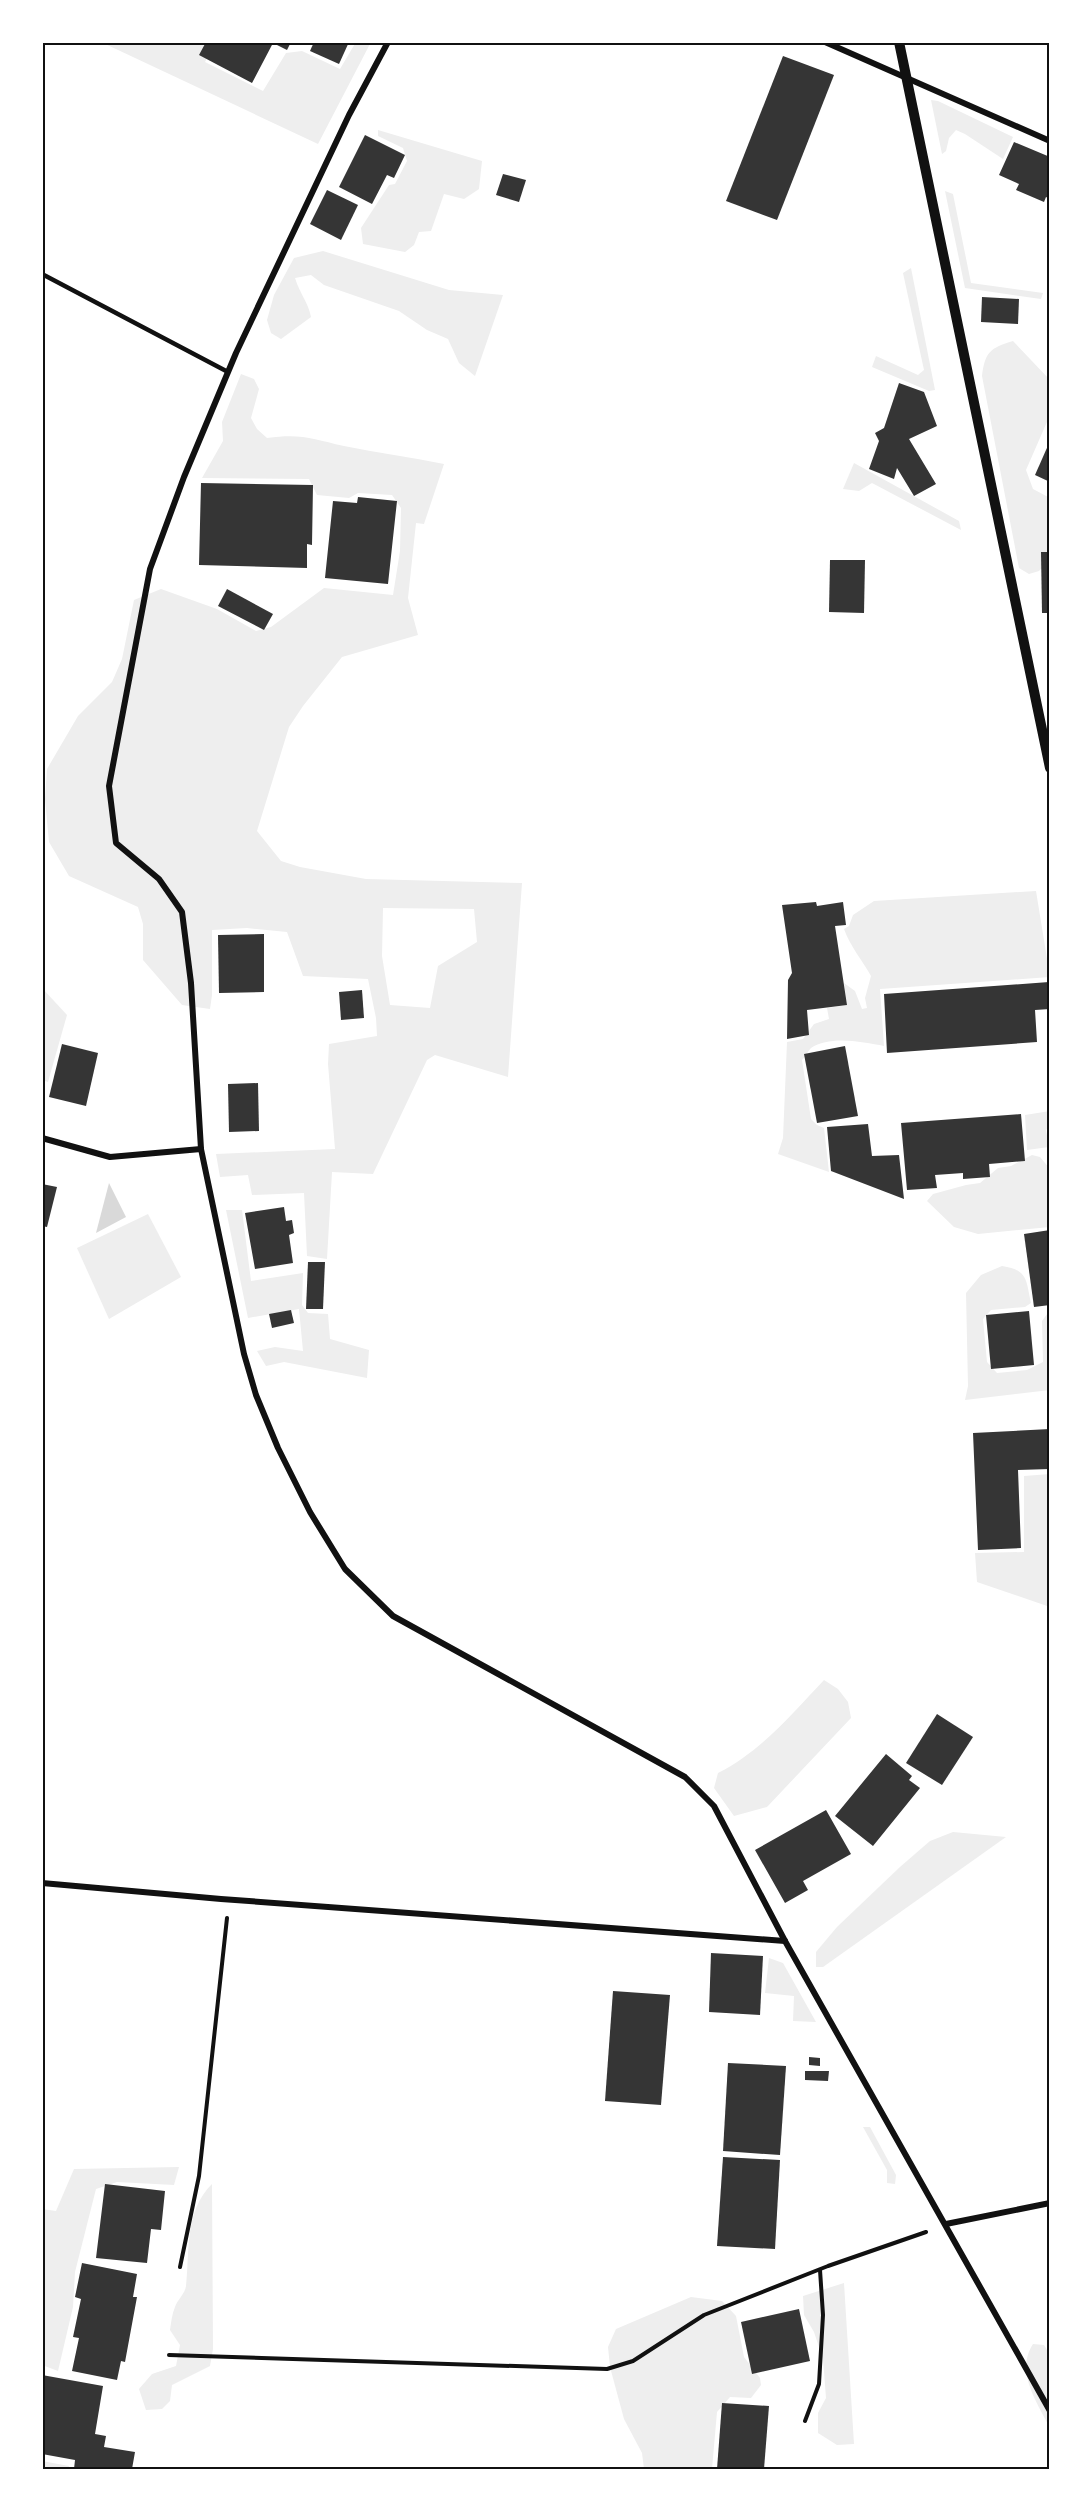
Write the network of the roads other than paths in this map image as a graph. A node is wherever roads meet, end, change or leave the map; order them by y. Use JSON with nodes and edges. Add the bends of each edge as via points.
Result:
{"nodes":[{"id":1,"x":388,"y":42,"type":"edge"},
{"id":2,"x":825,"y":42,"type":"edge"},
{"id":3,"x":899,"y":42,"type":"edge"},
{"id":4,"x":906,"y":77,"type":"junction"},
{"id":5,"x":1050,"y":141,"type":"edge"},
{"id":6,"x":42,"y":274,"type":"edge"},
{"id":7,"x":228,"y":372,"type":"junction"},
{"id":8,"x":1050,"y":768,"type":"edge"},
{"id":9,"x":42,"y":1138,"type":"edge"},
{"id":10,"x":201,"y":1149,"type":"junction"},
{"id":11,"x":42,"y":1883,"type":"edge"},
{"id":12,"x":785,"y":1941,"type":"junction"},
{"id":13,"x":1050,"y":2203,"type":"edge"},
{"id":14,"x":946,"y":2224,"type":"junction"},
{"id":15,"x":1050,"y":2411,"type":"edge"}],
"edges":[{"from":1,"to":7,"type":"street","via":[[349,115]]},
{"from":2,"to":4,"type":"street"},
{"from":3,"to":4,"type":"street"},
{"from":4,"to":5,"type":"street"},
{"from":4,"to":8,"type":"street"},
{"from":6,"to":7,"type":"lane"},
{"from":7,"to":10,"type":"street","via":[[150,569],[109,786],[116,843],[159,879],[182,912],[191,982]]},
{"from":9,"to":10,"type":"street","via":[[110,1157]]},
{"from":10,"to":12,"type":"street","via":[[256,1395],[299,1491],[345,1569],[393,1616],[685,1777],[714,1806]]},
{"from":11,"to":12,"type":"street"},
{"from":12,"to":14,"type":"street"},
{"from":13,"to":14,"type":"street"},
{"from":14,"to":15,"type":"street"}]}
